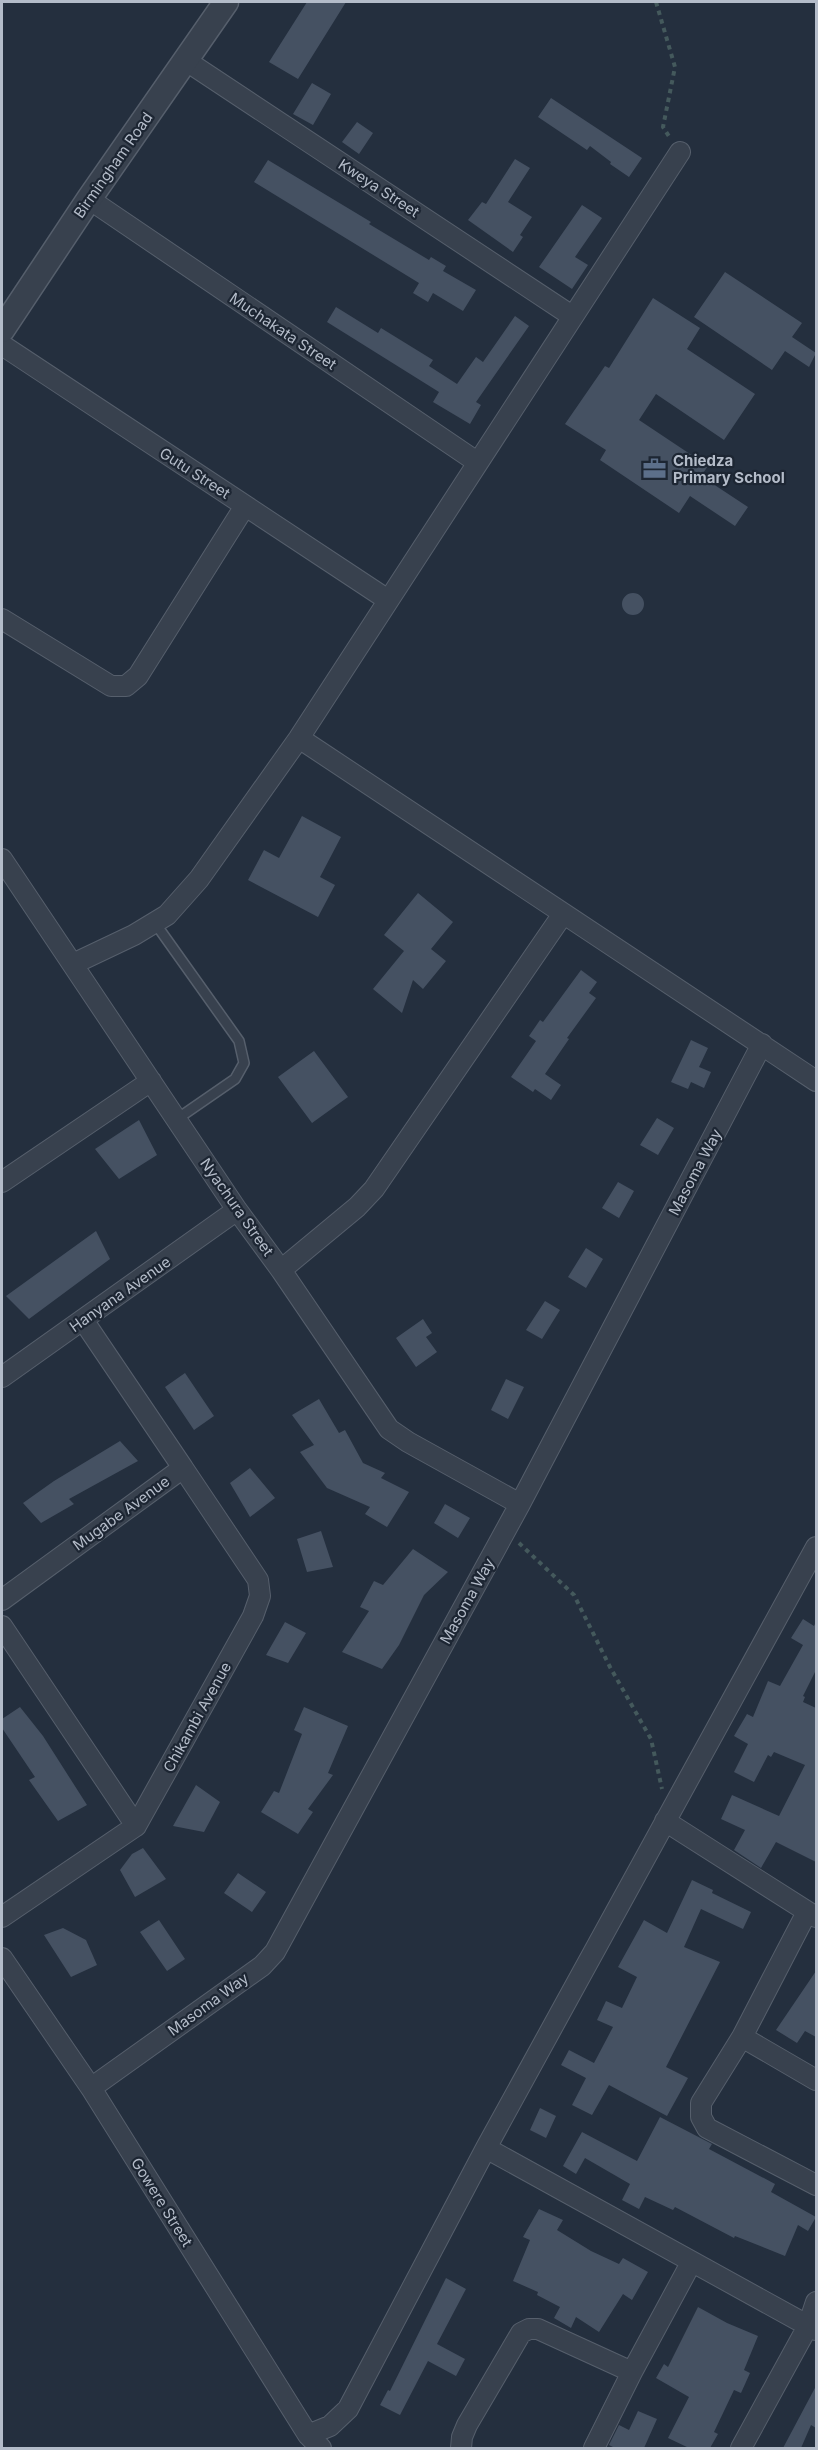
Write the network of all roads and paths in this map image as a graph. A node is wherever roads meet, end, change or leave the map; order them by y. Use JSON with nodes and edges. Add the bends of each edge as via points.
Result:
{"nodes":[{"id":1,"x":226,"y":2,"type":"edge"},
{"id":2,"x":656,"y":2,"type":"edge"},
{"id":3,"x":185,"y":60,"type":"junction"},
{"id":4,"x":680,"y":152,"type":"joint"},
{"id":5,"x":89,"y":199,"type":"junction"},
{"id":6,"x":572,"y":316,"type":"junction"},
{"id":7,"x":2,"y":330,"type":"edge"},
{"id":8,"x":2,"y":345,"type":"edge"},
{"id":9,"x":477,"y":462,"type":"junction"},
{"id":10,"x":245,"y":506,"type":"junction"},
{"id":11,"x":388,"y":600,"type":"junction"},
{"id":12,"x":2,"y":619,"type":"edge"},
{"id":13,"x":299,"y":738,"type":"junction"},
{"id":14,"x":2,"y":859,"type":"edge"},
{"id":15,"x":563,"y":914,"type":"junction"},
{"id":16,"x":155,"y":922,"type":"junction"},
{"id":17,"x":73,"y":964,"type":"junction"},
{"id":18,"x":762,"y":1044,"type":"junction"},
{"id":19,"x":152,"y":1081,"type":"junction"},
{"id":20,"x":816,"y":1082,"type":"edge"},
{"id":21,"x":177,"y":1119,"type":"junction"},
{"id":22,"x":3,"y":1177,"type":"edge"},
{"id":23,"x":237,"y":1210,"type":"junction"},
{"id":24,"x":281,"y":1270,"type":"junction"},
{"id":25,"x":83,"y":1320,"type":"junction"},
{"id":26,"x":2,"y":1377,"type":"edge"},
{"id":27,"x":183,"y":1468,"type":"junction"},
{"id":28,"x":520,"y":1504,"type":"junction"},
{"id":29,"x":505,"y":1531,"type":"junction"},
{"id":30,"x":816,"y":1547,"type":"edge"},
{"id":31,"x":809,"y":1578,"type":"edge"},
{"id":32,"x":2,"y":1600,"type":"edge"},
{"id":33,"x":2,"y":1626,"type":"edge"},
{"id":34,"x":665,"y":1821,"type":"junction"},
{"id":35,"x":136,"y":1826,"type":"junction"},
{"id":36,"x":812,"y":1914,"type":"edge"},
{"id":37,"x":2,"y":1917,"type":"edge"},
{"id":38,"x":2,"y":1958,"type":"edge"},
{"id":39,"x":742,"y":2037,"type":"junction"},
{"id":40,"x":816,"y":2080,"type":"edge"},
{"id":41,"x":91,"y":2088,"type":"junction"},
{"id":42,"x":486,"y":2148,"type":"junction"},
{"id":43,"x":816,"y":2185,"type":"edge"},
{"id":44,"x":691,"y":2262,"type":"junction"},
{"id":45,"x":816,"y":2302,"type":"edge"},
{"id":46,"x":812,"y":2328,"type":"edge"},
{"id":47,"x":632,"y":2372,"type":"junction"},
{"id":48,"x":315,"y":2441,"type":"edge"},
{"id":49,"x":461,"y":2448,"type":"edge"},
{"id":50,"x":594,"y":2448,"type":"edge"},
{"id":51,"x":741,"y":2448,"type":"edge"}],
"edges":[{"from":1,"to":3,"type":"street","name":"Birmingham Road"},
{"from":2,"to":4,"type":"path","via":[[675,67],[663,127]]},
{"from":3,"to":5,"type":"street","name":"Birmingham Road"},
{"from":3,"to":6,"type":"street","name":"Kweya Street"},
{"from":4,"to":6,"type":"street"},
{"from":5,"to":7,"type":"street","name":"Birmingham Road"},
{"from":5,"to":9,"type":"street","name":"Muchakata Street"},
{"from":6,"to":9,"type":"street"},
{"from":8,"to":10,"type":"street","name":"Gutu Street"},
{"from":9,"to":11,"type":"street"},
{"from":10,"to":11,"type":"street","name":"Gutu Street"},
{"from":10,"to":12,"type":"street","via":[[138,676],[126,686],[111,686]]},
{"from":11,"to":13,"type":"street"},
{"from":13,"to":15,"type":"street"},
{"from":13,"to":16,"type":"street","via":[[200,879],[167,915]]},
{"from":14,"to":17,"type":"street","name":"Nyachura Street"},
{"from":15,"to":18,"type":"street"},
{"from":15,"to":24,"type":"street","via":[[374,1190]]},
{"from":16,"to":17,"type":"street"},
{"from":16,"to":21,"type":"lane","via":[[239,1041],[244,1063],[235,1079]]},
{"from":17,"to":19,"type":"street","name":"Nyachura Street"},
{"from":18,"to":20,"type":"street"},
{"from":18,"to":28,"type":"street","name":"Masoma Way"},
{"from":19,"to":21,"type":"street","name":"Nyachura Street"},
{"from":19,"to":22,"type":"street"},
{"from":21,"to":23,"type":"street","name":"Nyachura Street"},
{"from":23,"to":24,"type":"street","name":"Nyachura Street"},
{"from":23,"to":25,"type":"street","name":"Hanyana Avenue"},
{"from":24,"to":28,"type":"street","name":"Nyachura Street","via":[[389,1429]]},
{"from":25,"to":26,"type":"street","name":"Hanyana Avenue"},
{"from":25,"to":27,"type":"street","name":"Mugabe Avenue"},
{"from":27,"to":32,"type":"street","name":"Mugabe Avenue"},
{"from":27,"to":35,"type":"street","name":"Chikambi Avenue","via":[[258,1580],[260,1596],[254,1616]]},
{"from":28,"to":29,"type":"street","name":"Masoma Way"},
{"from":29,"to":34,"type":"path","via":[[574,1595],[651,1739]]},
{"from":29,"to":41,"type":"street","name":"Masoma Way","via":[[275,1952]]},
{"from":30,"to":31,"type":"street"},
{"from":31,"to":34,"type":"street"},
{"from":33,"to":35,"type":"street"},
{"from":34,"to":36,"type":"street"},
{"from":34,"to":42,"type":"street"},
{"from":35,"to":37,"type":"street","name":"Chikambi Avenue"},
{"from":36,"to":39,"type":"street"},
{"from":38,"to":41,"type":"street","name":"Gowere Street"},
{"from":39,"to":40,"type":"street"},
{"from":39,"to":43,"type":"street","via":[[701,2103],[701,2117],[707,2128]]},
{"from":41,"to":48,"type":"street","name":"Gowere Street"},
{"from":42,"to":44,"type":"street"},
{"from":42,"to":48,"type":"street","via":[[348,2409]]},
{"from":44,"to":46,"type":"street"},
{"from":44,"to":47,"type":"street"},
{"from":45,"to":46,"type":"street"},
{"from":46,"to":51,"type":"street"},
{"from":47,"to":49,"type":"street","via":[[530,2328],[521,2333],[467,2425]]},
{"from":47,"to":50,"type":"street"}]}
